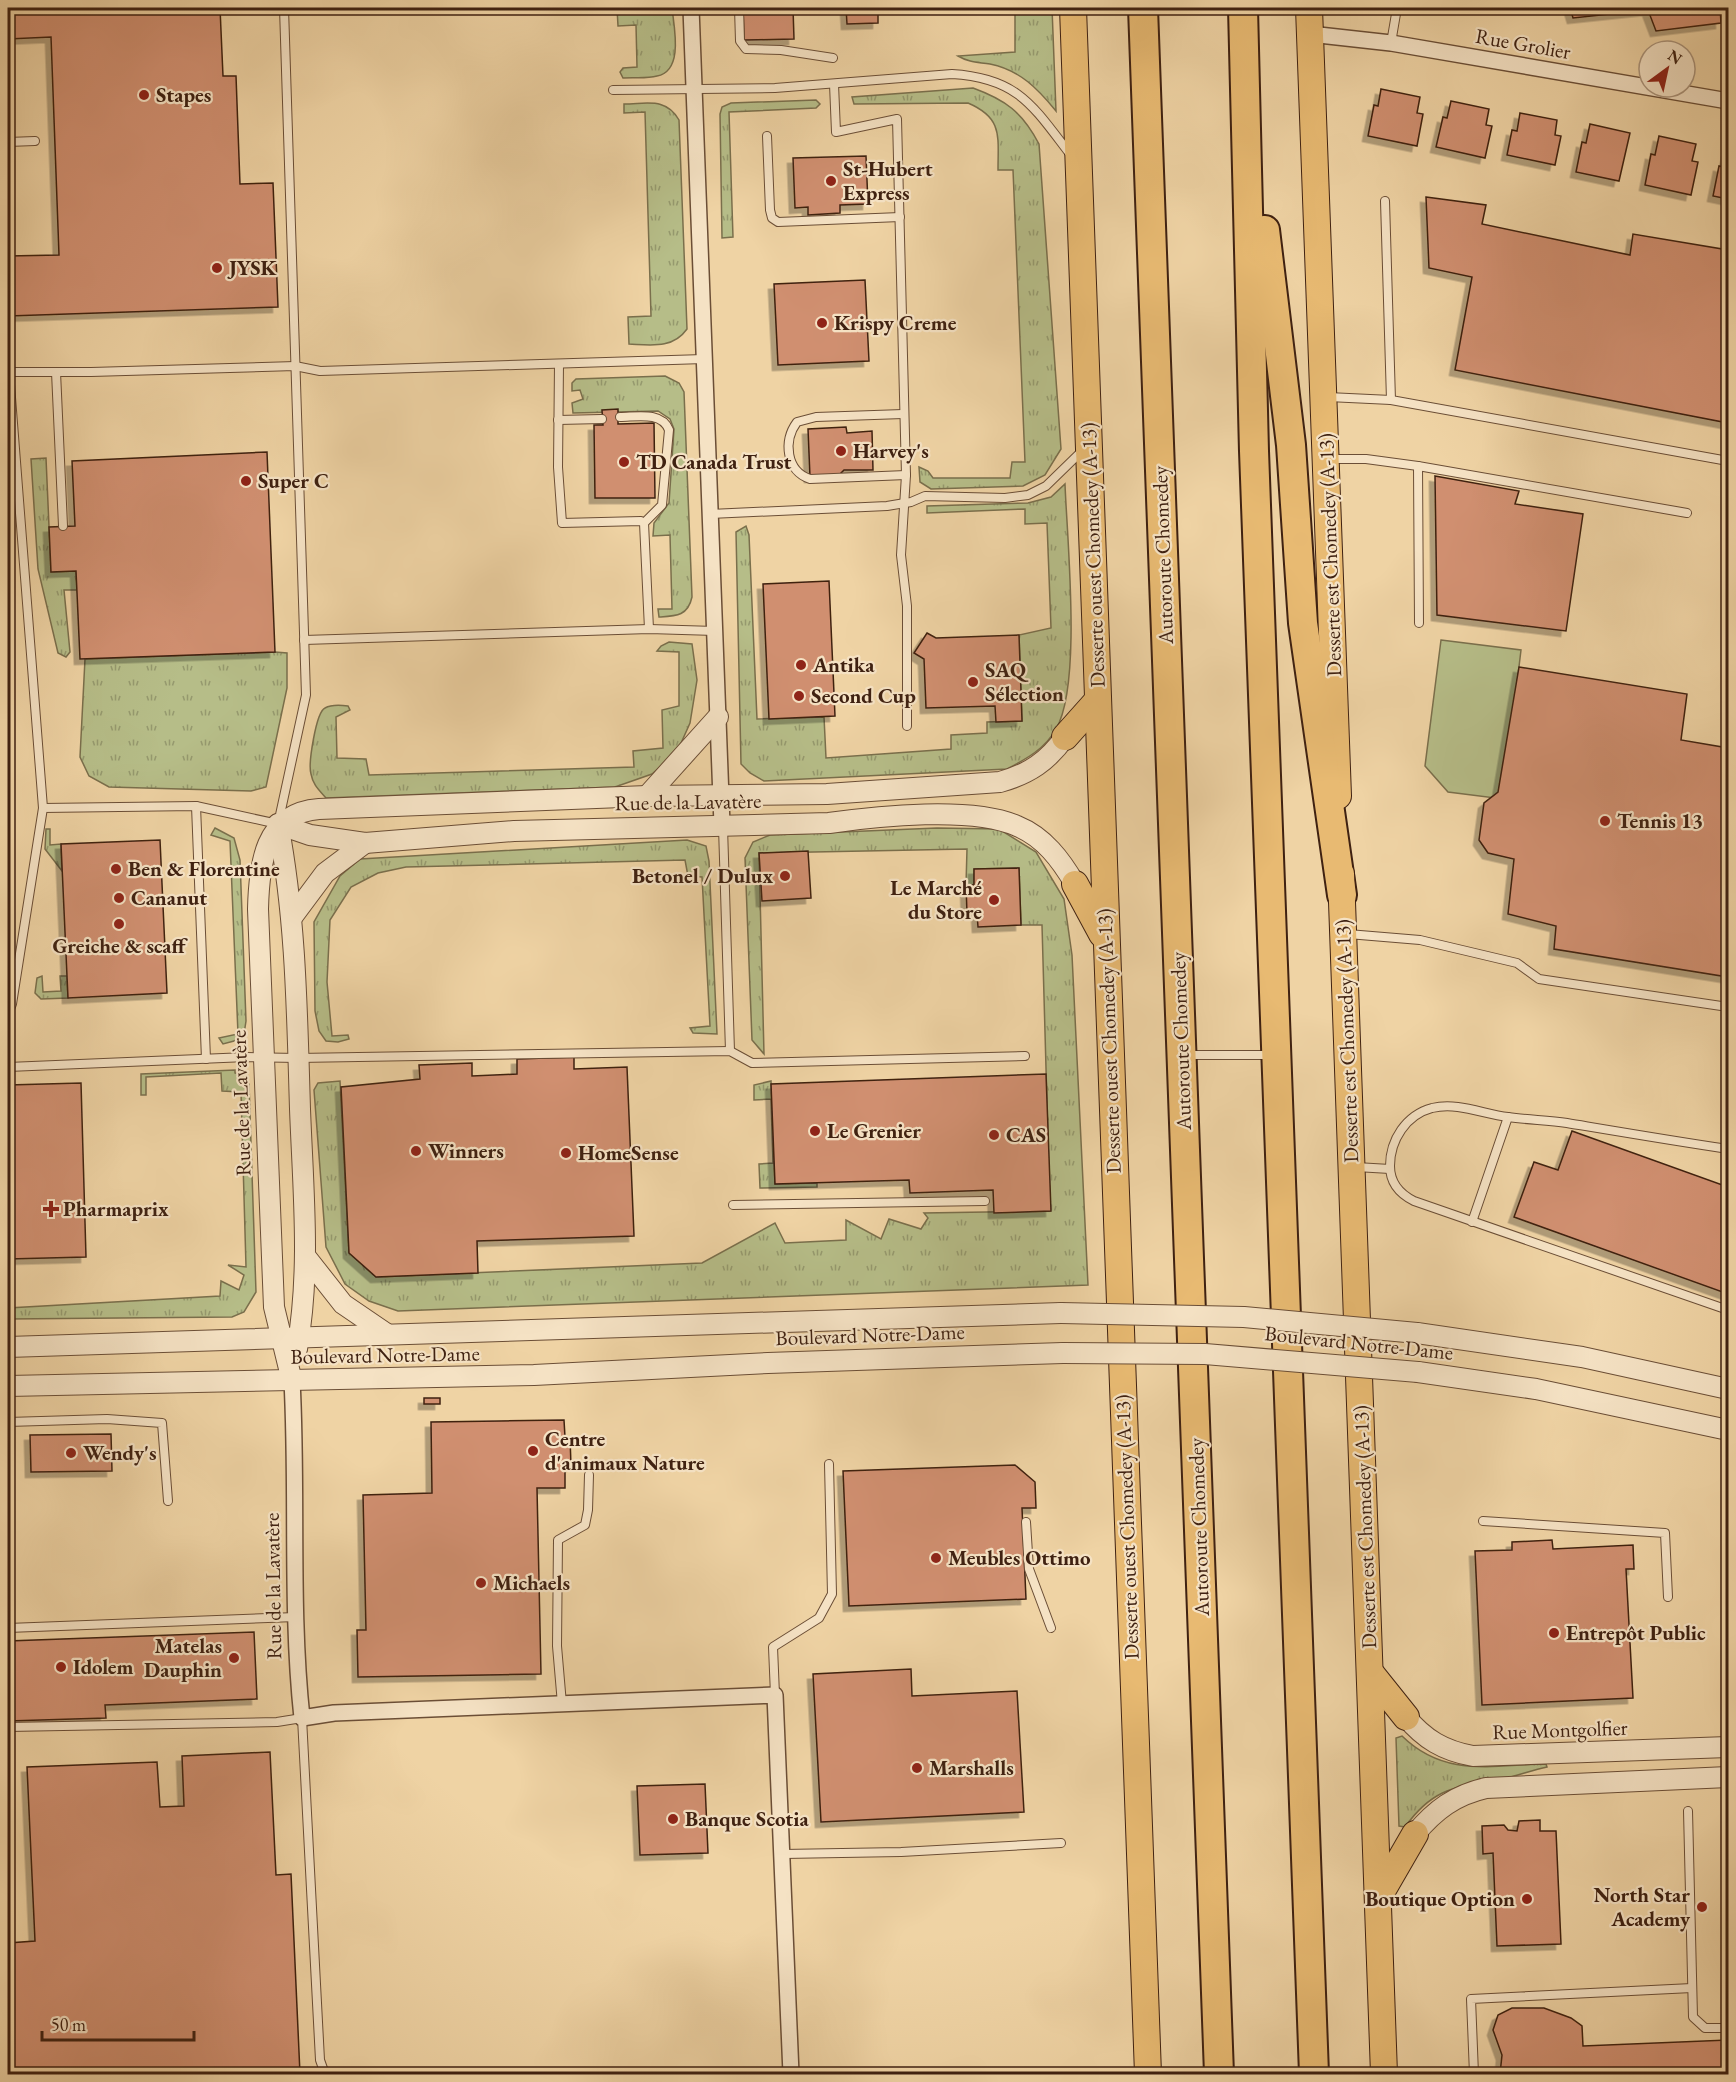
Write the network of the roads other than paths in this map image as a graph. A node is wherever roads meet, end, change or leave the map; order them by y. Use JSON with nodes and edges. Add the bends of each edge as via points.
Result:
{"nodes":[{"id":1,"x":284,"y":8,"type":"edge"},
{"id":2,"x":691,"y":8,"type":"edge"},
{"id":3,"x":739,"y":8,"type":"edge"},
{"id":4,"x":1073,"y":8,"type":"edge"},
{"id":5,"x":1143,"y":8,"type":"edge"},
{"id":6,"x":1243,"y":8,"type":"edge"},
{"id":7,"x":1309,"y":8,"type":"edge"},
{"id":8,"x":1398,"y":8,"type":"edge"},
{"id":9,"x":1311,"y":34,"type":"junction"},
{"id":10,"x":1391,"y":43,"type":"junction"},
{"id":11,"x":833,"y":58,"type":"dead end"},
{"id":12,"x":1245,"y":64,"type":"junction"},
{"id":13,"x":834,"y":84,"type":"junction"},
{"id":14,"x":613,"y":90,"type":"dead end"},
{"id":15,"x":693,"y":90,"type":"junction"},
{"id":16,"x":1728,"y":101,"type":"edge"},
{"id":17,"x":768,"y":136,"type":"dead end"},
{"id":18,"x":35,"y":141,"type":"dead end"},
{"id":19,"x":8,"y":142,"type":"edge"},
{"id":20,"x":1078,"y":165,"type":"junction"},
{"id":21,"x":1385,"y":201,"type":"dead end"},
{"id":22,"x":900,"y":217,"type":"junction"},
{"id":23,"x":704,"y":359,"type":"junction"},
{"id":24,"x":559,"y":364,"type":"junction"},
{"id":25,"x":295,"y":366,"type":"junction"},
{"id":26,"x":8,"y":369,"type":"edge"},
{"id":27,"x":56,"y":372,"type":"junction"},
{"id":28,"x":1324,"y":397,"type":"junction"},
{"id":29,"x":1391,"y":400,"type":"junction"},
{"id":30,"x":903,"y":414,"type":"junction"},
{"id":31,"x":620,"y":417,"type":"dead end"},
{"id":32,"x":602,"y":419,"type":"dead end"},
{"id":33,"x":558,"y":420,"type":"junction"},
{"id":34,"x":1089,"y":445,"type":"junction"},
{"id":35,"x":1326,"y":459,"type":"junction"},
{"id":36,"x":1728,"y":461,"type":"edge"},
{"id":37,"x":1418,"y":466,"type":"junction"},
{"id":38,"x":906,"y":475,"type":"junction"},
{"id":39,"x":905,"y":502,"type":"junction"},
{"id":40,"x":1688,"y":513,"type":"dead end"},
{"id":41,"x":710,"y":514,"type":"junction"},
{"id":42,"x":644,"y":523,"type":"junction"},
{"id":43,"x":63,"y":526,"type":"dead end"},
{"id":44,"x":1419,"y":623,"type":"dead end"},
{"id":45,"x":649,"y":629,"type":"junction"},
{"id":46,"x":715,"y":631,"type":"junction"},
{"id":47,"x":304,"y":640,"type":"junction"},
{"id":48,"x":1098,"y":700,"type":"junction"},
{"id":49,"x":718,"y":717,"type":"junction"},
{"id":50,"x":907,"y":726,"type":"dead end"},
{"id":51,"x":1065,"y":737,"type":"joint"},
{"id":52,"x":647,"y":796,"type":"junction"},
{"id":53,"x":721,"y":796,"type":"junction"},
{"id":54,"x":196,"y":806,"type":"junction"},
{"id":55,"x":43,"y":808,"type":"junction"},
{"id":56,"x":279,"y":824,"type":"junction"},
{"id":57,"x":722,"y":825,"type":"junction"},
{"id":58,"x":365,"y":843,"type":"junction"},
{"id":59,"x":1075,"y":884,"type":"joint"},
{"id":60,"x":1342,"y":896,"type":"junction"},
{"id":61,"x":293,"y":916,"type":"junction"},
{"id":62,"x":1343,"y":934,"type":"junction"},
{"id":63,"x":1105,"y":940,"type":"junction"},
{"id":64,"x":1728,"y":1007,"type":"edge"},
{"id":65,"x":8,"y":1014,"type":"edge"},
{"id":66,"x":730,"y":1051,"type":"junction"},
{"id":67,"x":1182,"y":1055,"type":"junction"},
{"id":68,"x":1276,"y":1055,"type":"junction"},
{"id":69,"x":263,"y":1056,"type":"junction"},
{"id":70,"x":1025,"y":1056,"type":"dead end"},
{"id":71,"x":298,"y":1058,"type":"junction"},
{"id":72,"x":206,"y":1059,"type":"junction"},
{"id":73,"x":8,"y":1067,"type":"edge"},
{"id":74,"x":1508,"y":1117,"type":"junction"},
{"id":75,"x":1728,"y":1149,"type":"edge"},
{"id":76,"x":1352,"y":1167,"type":"junction"},
{"id":77,"x":1390,"y":1168,"type":"junction"},
{"id":78,"x":985,"y":1201,"type":"dead end"},
{"id":79,"x":734,"y":1205,"type":"dead end"},
{"id":80,"x":1472,"y":1222,"type":"junction"},
{"id":81,"x":306,"y":1257,"type":"junction"},
{"id":82,"x":1728,"y":1310,"type":"edge"},
{"id":83,"x":387,"y":1334,"type":"junction"},
{"id":84,"x":290,"y":1339,"type":"junction"},
{"id":85,"x":8,"y":1347,"type":"edge"},
{"id":86,"x":292,"y":1381,"type":"junction"},
{"id":87,"x":8,"y":1386,"type":"edge"},
{"id":88,"x":1728,"y":1389,"type":"edge"},
{"id":89,"x":8,"y":1422,"type":"edge"},
{"id":90,"x":1728,"y":1430,"type":"edge"},
{"id":91,"x":829,"y":1464,"type":"dead end"},
{"id":92,"x":589,"y":1475,"type":"dead end"},
{"id":93,"x":168,"y":1501,"type":"dead end"},
{"id":94,"x":1483,"y":1521,"type":"dead end"},
{"id":95,"x":1026,"y":1522,"type":"dead end"},
{"id":96,"x":1668,"y":1597,"type":"dead end"},
{"id":97,"x":296,"y":1617,"type":"junction"},
{"id":98,"x":8,"y":1628,"type":"edge"},
{"id":99,"x":1051,"y":1628,"type":"dead end"},
{"id":100,"x":1370,"y":1672,"type":"junction"},
{"id":101,"x":775,"y":1695,"type":"junction"},
{"id":102,"x":562,"y":1704,"type":"junction"},
{"id":103,"x":1406,"y":1717,"type":"joint"},
{"id":104,"x":302,"y":1718,"type":"junction"},
{"id":105,"x":8,"y":1727,"type":"edge"},
{"id":106,"x":1728,"y":1747,"type":"edge"},
{"id":107,"x":1728,"y":1777,"type":"edge"},
{"id":108,"x":1688,"y":1811,"type":"dead end"},
{"id":109,"x":1415,"y":1834,"type":"joint"},
{"id":110,"x":1061,"y":1844,"type":"dead end"},
{"id":111,"x":783,"y":1854,"type":"junction"},
{"id":112,"x":1378,"y":1898,"type":"junction"},
{"id":113,"x":1692,"y":1988,"type":"junction"},
{"id":114,"x":1728,"y":2028,"type":"edge"},
{"id":115,"x":325,"y":2074,"type":"edge"},
{"id":116,"x":791,"y":2074,"type":"edge"},
{"id":117,"x":1148,"y":2074,"type":"edge"},
{"id":118,"x":1219,"y":2074,"type":"edge"},
{"id":119,"x":1314,"y":2074,"type":"edge"},
{"id":120,"x":1384,"y":2074,"type":"edge"},
{"id":121,"x":1474,"y":2074,"type":"edge"}],
"edges":[{"from":1,"to":25,"type":"lane"},
{"from":2,"to":15,"type":"street"},
{"from":3,"to":11,"type":"lane","via":[[740,41],[746,49]]},
{"from":4,"to":20,"type":"main road","name":"Desserte ouest Chomedey (A-13)"},
{"from":5,"to":67,"type":"highway","name":"Autoroute Chomedey"},
{"from":6,"to":12,"type":"highway"},
{"from":7,"to":9,"type":"main road","name":"Desserte est Chomedey (A-13)"},
{"from":8,"to":10,"type":"lane"},
{"from":9,"to":10,"type":"street","name":"Rue Grolier"},
{"from":9,"to":28,"type":"main road","name":"Desserte est Chomedey (A-13)"},
{"from":10,"to":16,"type":"street","name":"Rue Grolier"},
{"from":12,"to":60,"type":"highway","via":[[1291,445],[1303,623]]},
{"from":12,"to":68,"type":"highway","via":[[1254,451]]},
{"from":13,"to":15,"type":"lane"},
{"from":13,"to":20,"type":"lane","via":[[952,74],[984,77],[1016,92],[1035,108]]},
{"from":13,"to":22,"type":"lane","via":[[836,132],[897,119]]},
{"from":14,"to":15,"type":"lane"},
{"from":15,"to":23,"type":"street"},
{"from":17,"to":22,"type":"lane","via":[[770,210],[778,222]]},
{"from":18,"to":19,"type":"lane"},
{"from":20,"to":34,"type":"main road","name":"Desserte ouest Chomedey (A-13)"},
{"from":21,"to":29,"type":"lane"},
{"from":22,"to":30,"type":"lane"},
{"from":23,"to":24,"type":"lane"},
{"from":23,"to":41,"type":"street"},
{"from":24,"to":25,"type":"lane","via":[[320,372]]},
{"from":24,"to":33,"type":"lane"},
{"from":25,"to":27,"type":"lane"},
{"from":25,"to":47,"type":"lane"},
{"from":26,"to":27,"type":"lane"},
{"from":26,"to":55,"type":"lane"},
{"from":27,"to":43,"type":"lane"},
{"from":28,"to":29,"type":"lane"},
{"from":28,"to":35,"type":"main road","name":"Desserte est Chomedey (A-13)"},
{"from":29,"to":36,"type":"lane"},
{"from":30,"to":38,"type":"lane"},
{"from":30,"to":38,"type":"lane","via":[[816,417],[797,422],[789,436],[791,463],[810,479]]},
{"from":31,"to":42,"type":"lane","via":[[656,417],[669,430],[662,505]]},
{"from":32,"to":33,"type":"lane"},
{"from":33,"to":42,"type":"lane","via":[[562,523]]},
{"from":34,"to":39,"type":"lane","via":[[1046,486],[1028,495],[925,496]]},
{"from":34,"to":48,"type":"main road","name":"Desserte ouest Chomedey (A-13)"},
{"from":35,"to":37,"type":"lane","via":[[1366,459]]},
{"from":35,"to":60,"type":"main road","name":"Desserte est Chomedey (A-13)"},
{"from":37,"to":40,"type":"lane"},
{"from":37,"to":44,"type":"lane"},
{"from":38,"to":39,"type":"lane"},
{"from":39,"to":41,"type":"lane","via":[[887,507]]},
{"from":39,"to":50,"type":"lane","via":[[901,555],[907,606]]},
{"from":41,"to":46,"type":"street"},
{"from":42,"to":45,"type":"lane"},
{"from":45,"to":46,"type":"lane"},
{"from":45,"to":47,"type":"lane"},
{"from":46,"to":49,"type":"street"},
{"from":47,"to":56,"type":"lane","via":[[306,695]]},
{"from":48,"to":51,"type":"main road"},
{"from":48,"to":63,"type":"main road","name":"Desserte ouest Chomedey (A-13)"},
{"from":49,"to":52,"type":"street"},
{"from":49,"to":53,"type":"street"},
{"from":51,"to":53,"type":"street","name":"Rue de la Lavatère","via":[[1040,766],[1000,782],[827,794]]},
{"from":52,"to":53,"type":"street","name":"Rue de la Lavatère"},
{"from":52,"to":56,"type":"street","name":"Rue de la Lavatère","via":[[319,809]]},
{"from":53,"to":57,"type":"street"},
{"from":54,"to":55,"type":"lane"},
{"from":54,"to":56,"type":"lane"},
{"from":54,"to":72,"type":"lane"},
{"from":55,"to":65,"type":"lane"},
{"from":56,"to":58,"type":"street","name":"Rue de la Lavatère","via":[[310,835]]},
{"from":56,"to":61,"type":"street","name":"Rue de la Lavatère"},
{"from":56,"to":69,"type":"street","name":"Rue de la Lavatère","via":[[263,855],[258,892]]},
{"from":57,"to":58,"type":"street","name":"Rue de la Lavatère","via":[[514,831]]},
{"from":57,"to":59,"type":"street","name":"Rue de la Lavatère","via":[[933,816],[987,818],[1032,833],[1058,857]]},
{"from":57,"to":66,"type":"lane"},
{"from":58,"to":61,"type":"street","via":[[325,873]]},
{"from":59,"to":63,"type":"main road"},
{"from":60,"to":62,"type":"main road","name":"Desserte est Chomedey (A-13)"},
{"from":61,"to":71,"type":"street","name":"Rue de la Lavatère"},
{"from":62,"to":64,"type":"lane","via":[[1420,940],[1517,963],[1539,979]]},
{"from":62,"to":76,"type":"main road","name":"Desserte est Chomedey (A-13)"},
{"from":63,"to":117,"type":"main road","name":"Desserte ouest Chomedey (A-13)"},
{"from":66,"to":70,"type":"lane","via":[[752,1063]]},
{"from":66,"to":71,"type":"lane"},
{"from":67,"to":68,"type":"lane"},
{"from":67,"to":118,"type":"highway","name":"Autoroute Chomedey"},
{"from":68,"to":119,"type":"highway"},
{"from":69,"to":71,"type":"lane"},
{"from":69,"to":72,"type":"lane"},
{"from":69,"to":84,"type":"street","name":"Rue de la Lavatère","via":[[274,1307]]},
{"from":71,"to":81,"type":"street","name":"Rue de la Lavatère"},
{"from":72,"to":73,"type":"lane"},
{"from":74,"to":75,"type":"lane"},
{"from":74,"to":77,"type":"lane","via":[[1453,1106],[1421,1112],[1401,1129]]},
{"from":74,"to":80,"type":"lane"},
{"from":76,"to":77,"type":"lane"},
{"from":76,"to":100,"type":"main road","name":"Desserte est Chomedey (A-13)"},
{"from":77,"to":80,"type":"lane","via":[[1404,1196]]},
{"from":78,"to":79,"type":"lane"},
{"from":80,"to":82,"type":"lane"},
{"from":81,"to":83,"type":"street","via":[[343,1304]]},
{"from":81,"to":84,"type":"street","name":"Rue de la Lavatère"},
{"from":83,"to":84,"type":"street","name":"Boulevard Notre-Dame"},
{"from":83,"to":88,"type":"street","name":"Boulevard Notre-Dame","bridge":true,"via":[[1061,1313],[1245,1317],[1417,1333],[1582,1358]]},
{"from":84,"to":85,"type":"street","name":"Boulevard Notre-Dame"},
{"from":84,"to":86,"type":"street","name":"Rue de la Lavatère"},
{"from":86,"to":87,"type":"street","name":"Boulevard Notre-Dame"},
{"from":86,"to":90,"type":"street","name":"Boulevard Notre-Dame","bridge":true,"via":[[1063,1353],[1205,1354],[1418,1372],[1536,1389]]},
{"from":86,"to":97,"type":"street","name":"Rue de la Lavatère"},
{"from":89,"to":93,"type":"lane","via":[[107,1419],[162,1423]]},
{"from":91,"to":101,"type":"lane","via":[[832,1594],[819,1618],[773,1647]]},
{"from":92,"to":102,"type":"lane","via":[[585,1525],[558,1540],[557,1646]]},
{"from":94,"to":96,"type":"lane","via":[[1665,1533]]},
{"from":95,"to":99,"type":"lane","via":[[1029,1569]]},
{"from":97,"to":98,"type":"lane"},
{"from":97,"to":104,"type":"street","name":"Rue de la Lavatère"},
{"from":100,"to":103,"type":"main road"},
{"from":100,"to":112,"type":"main road","name":"Desserte est Chomedey (A-13)"},
{"from":101,"to":102,"type":"street"},
{"from":101,"to":111,"type":"street"},
{"from":102,"to":104,"type":"street","via":[[334,1713]]},
{"from":103,"to":106,"type":"street","name":"Rue Montgolfier","via":[[1437,1745],[1473,1756]]},
{"from":104,"to":105,"type":"lane","via":[[277,1722]]},
{"from":104,"to":115,"type":"lane","via":[[320,2060]]},
{"from":107,"to":109,"type":"street","via":[[1486,1788],[1452,1800]]},
{"from":108,"to":113,"type":"lane"},
{"from":109,"to":112,"type":"main road"},
{"from":110,"to":111,"type":"lane"},
{"from":111,"to":116,"type":"street"},
{"from":112,"to":120,"type":"main road","name":"Desserte est Chomedey (A-13)"},
{"from":113,"to":114,"type":"lane","via":[[1693,2017],[1705,2028]]},
{"from":113,"to":121,"type":"lane","via":[[1472,1999]]}]}
